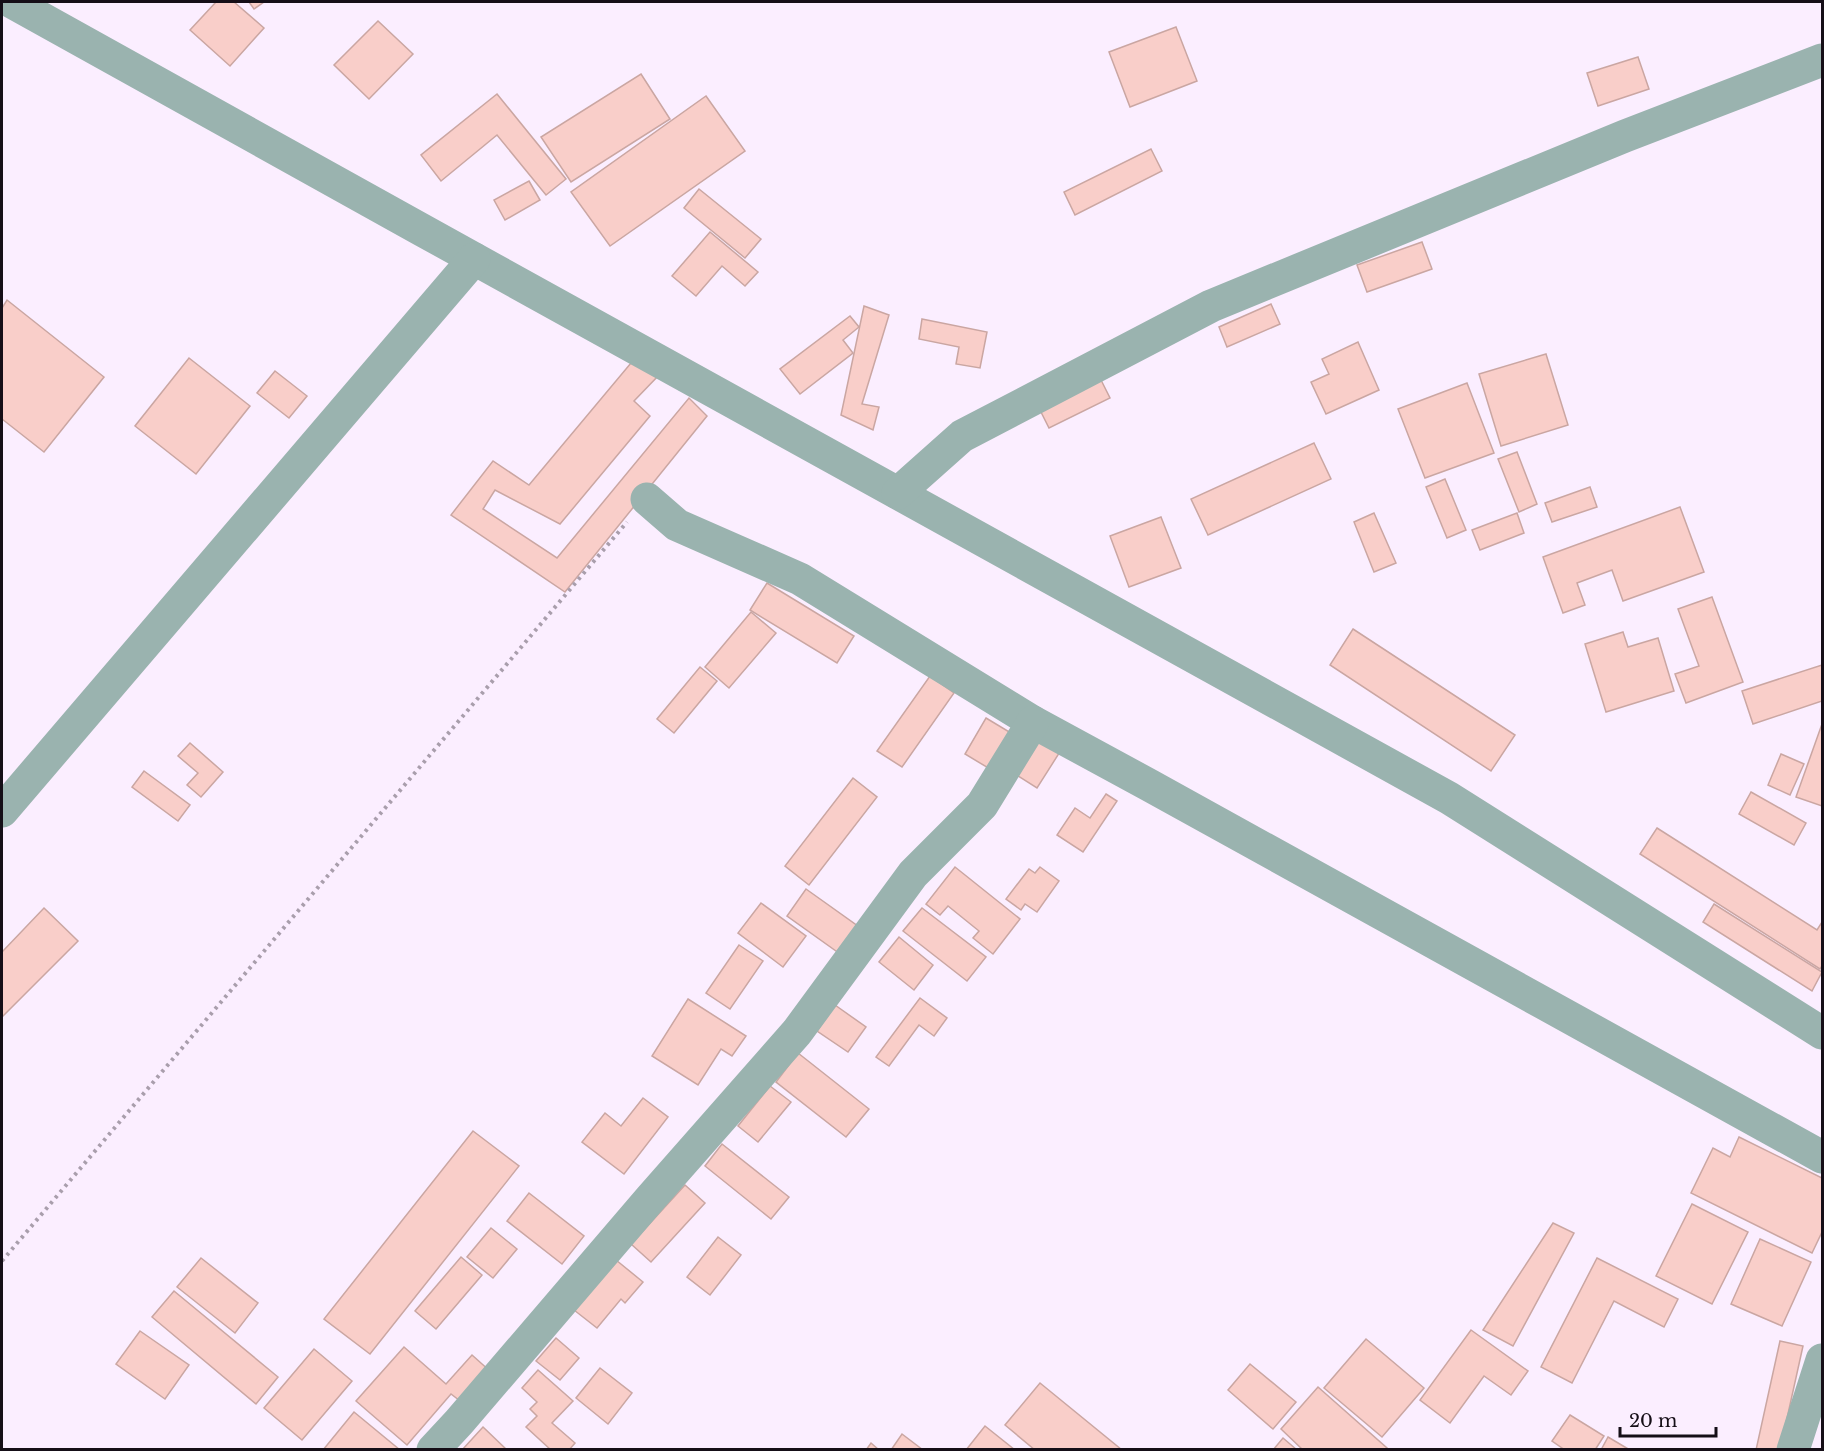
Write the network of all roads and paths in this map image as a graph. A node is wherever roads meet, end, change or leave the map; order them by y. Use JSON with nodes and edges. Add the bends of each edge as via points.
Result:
{"nodes":[{"id":1,"x":12,"y":2,"type":"edge"},
{"id":2,"x":1822,"y":60,"type":"edge"},
{"id":3,"x":474,"y":259,"type":"junction"},
{"id":4,"x":898,"y":493,"type":"junction"},
{"id":5,"x":647,"y":499,"type":"joint"},
{"id":6,"x":1033,"y":722,"type":"junction"},
{"id":7,"x":2,"y":811,"type":"edge"},
{"id":8,"x":1818,"y":1020,"type":"edge"},
{"id":9,"x":1822,"y":1157,"type":"edge"},
{"id":10,"x":2,"y":1261,"type":"edge"},
{"id":11,"x":1822,"y":1360,"type":"edge"},
{"id":12,"x":433,"y":1449,"type":"edge"},
{"id":13,"x":1793,"y":1449,"type":"edge"}],
"edges":[{"from":1,"to":3,"type":"street"},
{"from":2,"to":4,"type":"street","via":[[1211,306],[962,436]]},
{"from":3,"to":4,"type":"street"},
{"from":3,"to":7,"type":"street"},
{"from":4,"to":8,"type":"street","via":[[1449,798]]},
{"from":5,"to":6,"type":"street","via":[[677,525],[800,579]]},
{"from":5,"to":10,"type":"path"},
{"from":6,"to":9,"type":"street"},
{"from":6,"to":12,"type":"street","via":[[982,805],[913,874],[797,1032]]},
{"from":11,"to":13,"type":"street"}]}
